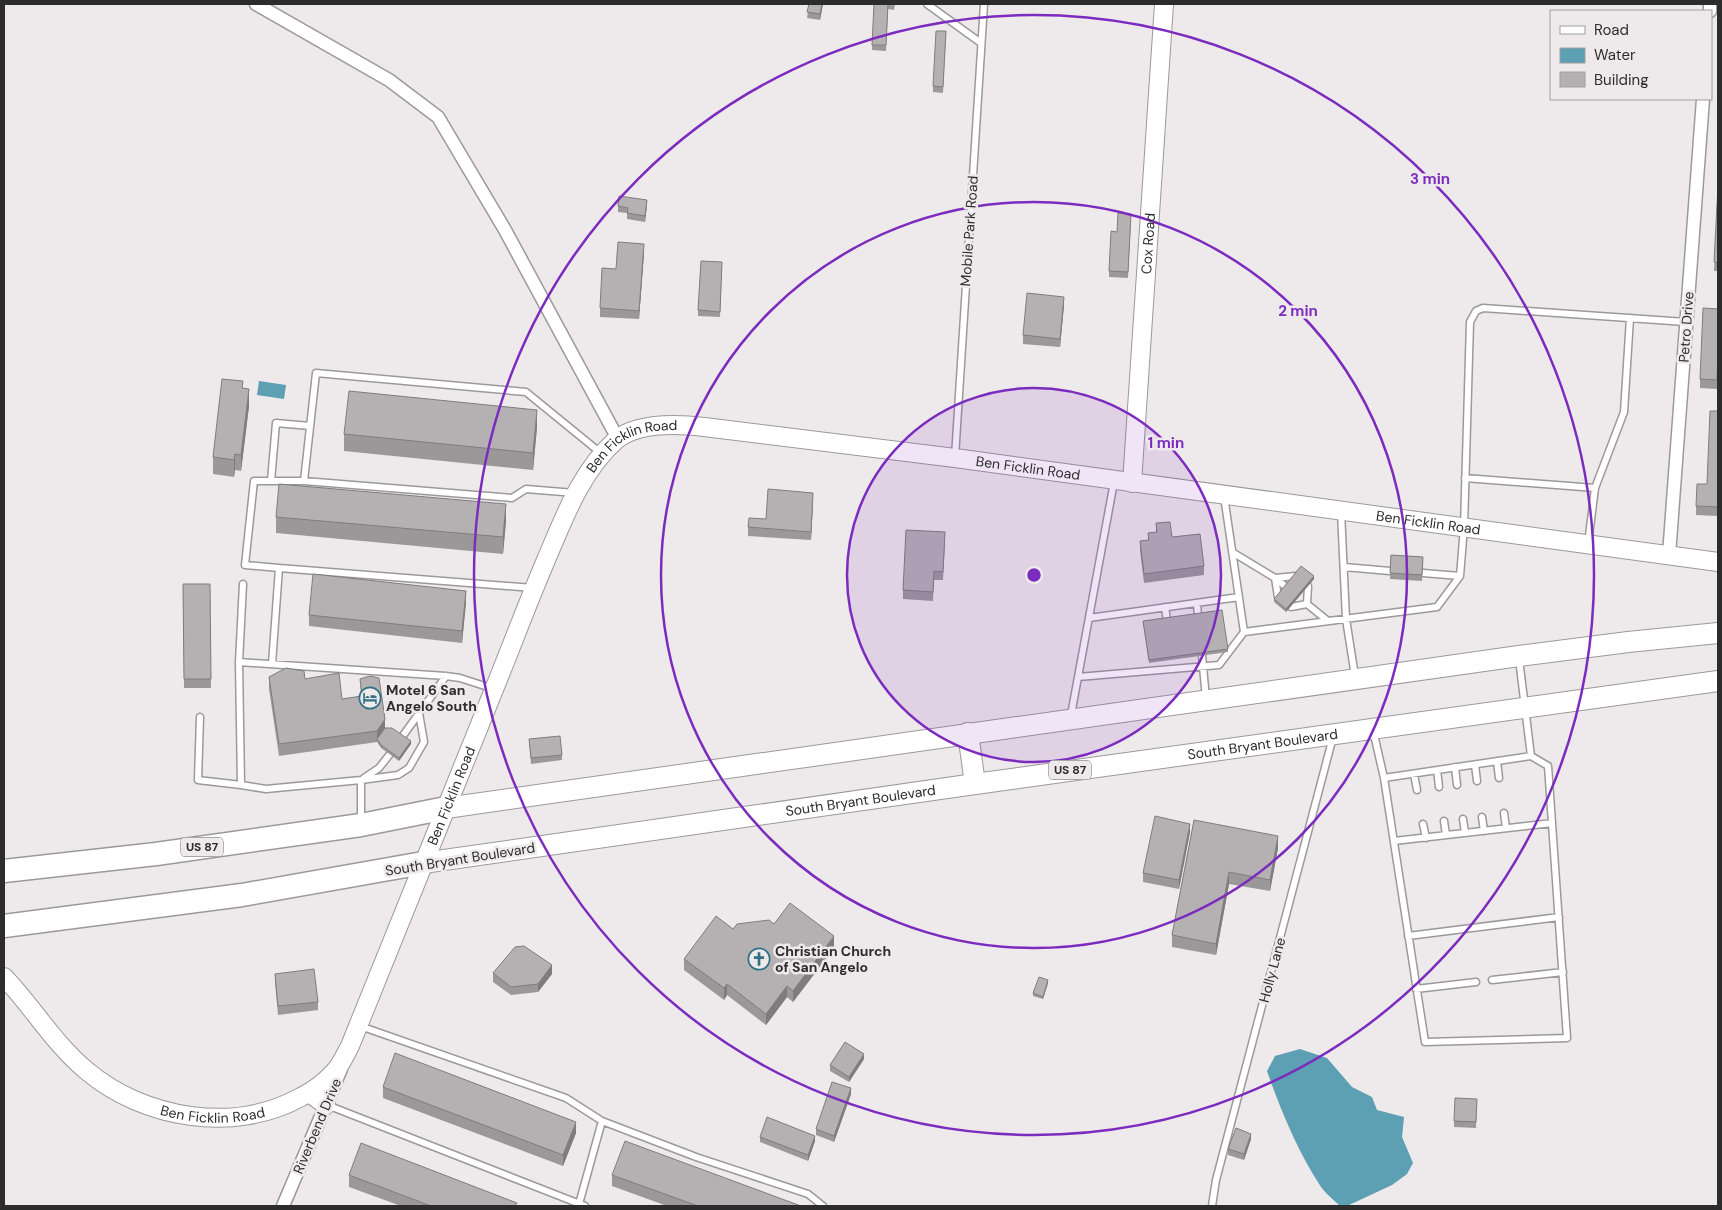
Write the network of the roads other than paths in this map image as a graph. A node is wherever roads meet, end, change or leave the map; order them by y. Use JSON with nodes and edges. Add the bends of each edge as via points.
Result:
{"nodes":[{"id":1,"x":256,"y":4,"type":"edge"},
{"id":2,"x":927,"y":4,"type":"edge"},
{"id":3,"x":984,"y":4,"type":"edge"},
{"id":4,"x":1164,"y":4,"type":"edge"},
{"id":5,"x":981,"y":43,"type":"junction"},
{"id":6,"x":1703,"y":100,"type":"edge"},
{"id":7,"x":1630,"y":318,"type":"junction"},
{"id":8,"x":1686,"y":322,"type":"junction"},
{"id":9,"x":310,"y":426,"type":"junction"},
{"id":10,"x":618,"y":439,"type":"junction"},
{"id":11,"x":602,"y":455,"type":"junction"},
{"id":12,"x":955,"y":458,"type":"junction"},
{"id":13,"x":1465,"y":478,"type":"junction"},
{"id":14,"x":1114,"y":480,"type":"junction"},
{"id":15,"x":271,"y":481,"type":"junction"},
{"id":16,"x":304,"y":481,"type":"junction"},
{"id":17,"x":1132,"y":483,"type":"junction"},
{"id":18,"x":1595,"y":488,"type":"junction"},
{"id":19,"x":576,"y":493,"type":"junction"},
{"id":20,"x":1224,"y":495,"type":"junction"},
{"id":21,"x":1341,"y":511,"type":"junction"},
{"id":22,"x":1464,"y":527,"type":"junction"},
{"id":23,"x":1588,"y":544,"type":"junction"},
{"id":24,"x":1232,"y":552,"type":"junction"},
{"id":25,"x":1669,"y":555,"type":"junction"},
{"id":26,"x":1718,"y":562,"type":"edge"},
{"id":27,"x":1344,"y":567,"type":"junction"},
{"id":28,"x":279,"y":568,"type":"junction"},
{"id":29,"x":1390,"y":571,"type":"edge"},
{"id":30,"x":1423,"y":573,"type":"edge"},
{"id":31,"x":1296,"y":576,"type":"edge"},
{"id":32,"x":1460,"y":576,"type":"junction"},
{"id":33,"x":1275,"y":578,"type":"junction"},
{"id":34,"x":243,"y":584,"type":"dead end"},
{"id":35,"x":1308,"y":586,"type":"edge"},
{"id":36,"x":1286,"y":587,"type":"edge"},
{"id":37,"x":534,"y":588,"type":"junction"},
{"id":38,"x":1238,"y":597,"type":"junction"},
{"id":39,"x":1278,"y":597,"type":"edge"},
{"id":40,"x":1299,"y":598,"type":"edge"},
{"id":41,"x":1197,"y":603,"type":"junction"},
{"id":42,"x":1307,"y":604,"type":"junction"},
{"id":43,"x":1165,"y":607,"type":"junction"},
{"id":44,"x":1291,"y":607,"type":"edge"},
{"id":45,"x":1198,"y":616,"type":"edge"},
{"id":46,"x":1089,"y":618,"type":"junction"},
{"id":47,"x":1346,"y":619,"type":"junction"},
{"id":48,"x":1167,"y":621,"type":"edge"},
{"id":49,"x":1328,"y":621,"type":"junction"},
{"id":50,"x":1244,"y":632,"type":"junction"},
{"id":51,"x":1718,"y":633,"type":"edge"},
{"id":52,"x":1202,"y":655,"type":"edge"},
{"id":53,"x":1519,"y":656,"type":"junction"},
{"id":54,"x":1171,"y":660,"type":"edge"},
{"id":55,"x":240,"y":662,"type":"junction"},
{"id":56,"x":272,"y":664,"type":"junction"},
{"id":57,"x":1203,"y":666,"type":"junction"},
{"id":58,"x":1173,"y":669,"type":"junction"},
{"id":59,"x":446,"y":676,"type":"junction"},
{"id":60,"x":1078,"y":677,"type":"junction"},
{"id":61,"x":1355,"y":680,"type":"junction"},
{"id":62,"x":1718,"y":681,"type":"edge"},
{"id":63,"x":494,"y":689,"type":"junction"},
{"id":64,"x":1206,"y":700,"type":"junction"},
{"id":65,"x":1525,"y":707,"type":"junction"},
{"id":66,"x":419,"y":713,"type":"junction"},
{"id":67,"x":200,"y":717,"type":"dead end"},
{"id":68,"x":1070,"y":719,"type":"junction"},
{"id":69,"x":1373,"y":728,"type":"junction"},
{"id":70,"x":968,"y":733,"type":"junction"},
{"id":71,"x":1334,"y":733,"type":"junction"},
{"id":72,"x":402,"y":738,"type":"edge"},
{"id":73,"x":390,"y":754,"type":"edge"},
{"id":74,"x":1531,"y":756,"type":"junction"},
{"id":75,"x":1497,"y":761,"type":"junction"},
{"id":76,"x":1475,"y":765,"type":"junction"},
{"id":77,"x":1455,"y":767,"type":"junction"},
{"id":78,"x":1437,"y":770,"type":"junction"},
{"id":79,"x":1414,"y":774,"type":"junction"},
{"id":80,"x":1384,"y":778,"type":"junction"},
{"id":81,"x":1500,"y":778,"type":"dead end"},
{"id":82,"x":361,"y":780,"type":"junction"},
{"id":83,"x":1477,"y":781,"type":"dead end"},
{"id":84,"x":975,"y":784,"type":"junction"},
{"id":85,"x":1457,"y":785,"type":"dead end"},
{"id":86,"x":241,"y":786,"type":"junction"},
{"id":87,"x":1439,"y":787,"type":"dead end"},
{"id":88,"x":1417,"y":790,"type":"dead end"},
{"id":89,"x":446,"y":808,"type":"junction"},
{"id":90,"x":1504,"y":814,"type":"dead end"},
{"id":91,"x":1482,"y":817,"type":"dead end"},
{"id":92,"x":1463,"y":819,"type":"dead end"},
{"id":93,"x":1444,"y":821,"type":"dead end"},
{"id":94,"x":1552,"y":823,"type":"junction"},
{"id":95,"x":1423,"y":824,"type":"dead end"},
{"id":96,"x":361,"y":825,"type":"junction"},
{"id":97,"x":1506,"y":828,"type":"junction"},
{"id":98,"x":1484,"y":831,"type":"junction"},
{"id":99,"x":1465,"y":833,"type":"junction"},
{"id":100,"x":1446,"y":835,"type":"junction"},
{"id":101,"x":1426,"y":838,"type":"junction"},
{"id":102,"x":1394,"y":841,"type":"junction"},
{"id":103,"x":423,"y":864,"type":"junction"},
{"id":104,"x":4,"y":871,"type":"edge"},
{"id":105,"x":1558,"y":916,"type":"junction"},
{"id":106,"x":4,"y":926,"type":"edge"},
{"id":107,"x":1408,"y":936,"type":"junction"},
{"id":108,"x":1563,"y":972,"type":"junction"},
{"id":109,"x":4,"y":977,"type":"edge"},
{"id":110,"x":1492,"y":980,"type":"dead end"},
{"id":111,"x":1476,"y":982,"type":"dead end"},
{"id":112,"x":1416,"y":989,"type":"junction"},
{"id":113,"x":359,"y":1025,"type":"junction"},
{"id":114,"x":350,"y":1046,"type":"junction"},
{"id":115,"x":309,"y":1093,"type":"junction"},
{"id":116,"x":326,"y":1105,"type":"junction"},
{"id":117,"x":602,"y":1121,"type":"junction"},
{"id":118,"x":582,"y":1205,"type":"edge"},
{"id":119,"x":283,"y":1206,"type":"edge"},
{"id":120,"x":823,"y":1206,"type":"edge"},
{"id":121,"x":1212,"y":1206,"type":"edge"}],
"edges":[{"from":1,"to":10,"type":"street","via":[[389,80],[438,117],[505,230]]},
{"from":2,"to":5,"type":"lane"},
{"from":3,"to":5,"type":"lane","name":"Mobile Park Road"},
{"from":4,"to":17,"type":"street","name":"Cox Road"},
{"from":5,"to":12,"type":"lane","name":"Mobile Park Road"},
{"from":6,"to":8,"type":"street","name":"Petro Drive"},
{"from":7,"to":8,"type":"lane"},
{"from":7,"to":13,"type":"lane","via":[[1483,308],[1476,311],[1470,322]]},
{"from":7,"to":18,"type":"lane","via":[[1624,412]]},
{"from":8,"to":25,"type":"street","name":"Petro Drive"},
{"from":9,"to":11,"type":"lane","via":[[316,373],[526,392]]},
{"from":9,"to":15,"type":"lane","via":[[276,423]]},
{"from":9,"to":16,"type":"lane"},
{"from":10,"to":11,"type":"street","name":"Ben Ficklin Road"},
{"from":10,"to":12,"type":"street","name":"Ben Ficklin Road","via":[[656,426],[688,425]]},
{"from":11,"to":19,"type":"street","name":"Ben Ficklin Road"},
{"from":12,"to":14,"type":"street","name":"Ben Ficklin Road"},
{"from":13,"to":18,"type":"lane"},
{"from":13,"to":22,"type":"lane"},
{"from":14,"to":17,"type":"street","name":"Ben Ficklin Road"},
{"from":14,"to":46,"type":"lane"},
{"from":15,"to":16,"type":"lane"},
{"from":15,"to":28,"type":"lane","via":[[254,481],[245,565]]},
{"from":16,"to":19,"type":"lane","via":[[512,498],[526,490]]},
{"from":17,"to":20,"type":"street","name":"Ben Ficklin Road"},
{"from":18,"to":23,"type":"lane"},
{"from":19,"to":37,"type":"street","name":"Ben Ficklin Road"},
{"from":20,"to":21,"type":"street","name":"Ben Ficklin Road"},
{"from":20,"to":24,"type":"lane"},
{"from":21,"to":22,"type":"street","name":"Ben Ficklin Road"},
{"from":21,"to":27,"type":"lane"},
{"from":22,"to":23,"type":"street","name":"Ben Ficklin Road"},
{"from":22,"to":32,"type":"lane"},
{"from":23,"to":25,"type":"street","name":"Ben Ficklin Road"},
{"from":24,"to":33,"type":"lane"},
{"from":24,"to":38,"type":"lane"},
{"from":25,"to":26,"type":"street","name":"Ben Ficklin Road"},
{"from":27,"to":29,"type":"lane"},
{"from":27,"to":47,"type":"lane"},
{"from":28,"to":37,"type":"lane"},
{"from":28,"to":56,"type":"lane"},
{"from":30,"to":32,"type":"lane"},
{"from":31,"to":33,"type":"lane"},
{"from":32,"to":47,"type":"lane","via":[[1437,607]]},
{"from":33,"to":36,"type":"lane"},
{"from":33,"to":39,"type":"lane"},
{"from":34,"to":55,"type":"lane"},
{"from":35,"to":42,"type":"lane"},
{"from":37,"to":63,"type":"street","name":"Ben Ficklin Road"},
{"from":38,"to":41,"type":"lane"},
{"from":38,"to":50,"type":"lane"},
{"from":40,"to":42,"type":"lane"},
{"from":41,"to":43,"type":"lane"},
{"from":41,"to":45,"type":"lane"},
{"from":42,"to":44,"type":"lane"},
{"from":42,"to":49,"type":"lane"},
{"from":43,"to":46,"type":"lane"},
{"from":43,"to":48,"type":"lane"},
{"from":46,"to":60,"type":"lane"},
{"from":47,"to":49,"type":"lane"},
{"from":47,"to":61,"type":"lane"},
{"from":49,"to":50,"type":"lane"},
{"from":50,"to":57,"type":"lane","via":[[1220,665]]},
{"from":51,"to":53,"type":"main road","number":"US 87"},
{"from":52,"to":57,"type":"lane"},
{"from":53,"to":61,"type":"main road","number":"US 87"},
{"from":53,"to":65,"type":"lane"},
{"from":54,"to":58,"type":"lane"},
{"from":55,"to":56,"type":"lane"},
{"from":55,"to":86,"type":"lane"},
{"from":56,"to":59,"type":"lane"},
{"from":57,"to":58,"type":"lane"},
{"from":57,"to":64,"type":"lane"},
{"from":58,"to":60,"type":"lane"},
{"from":59,"to":63,"type":"lane"},
{"from":59,"to":66,"type":"lane"},
{"from":60,"to":68,"type":"lane"},
{"from":61,"to":64,"type":"main road","number":"US 87"},
{"from":62,"to":65,"type":"main road","name":"South Bryant Boulevard","number":"US 87"},
{"from":63,"to":89,"type":"street","name":"Ben Ficklin Road"},
{"from":64,"to":68,"type":"main road","number":"US 87"},
{"from":65,"to":69,"type":"main road","name":"South Bryant Boulevard","number":"US 87"},
{"from":65,"to":74,"type":"lane"},
{"from":66,"to":72,"type":"lane"},
{"from":66,"to":82,"type":"lane","via":[[424,742],[409,768],[398,775]]},
{"from":67,"to":86,"type":"lane","via":[[198,780]]},
{"from":68,"to":70,"type":"main road","number":"US 87"},
{"from":69,"to":71,"type":"main road","name":"South Bryant Boulevard","number":"US 87"},
{"from":69,"to":80,"type":"lane"},
{"from":70,"to":84,"type":"main road"},
{"from":70,"to":89,"type":"main road","number":"US 87"},
{"from":71,"to":84,"type":"main road","name":"South Bryant Boulevard","number":"US 87"},
{"from":71,"to":121,"type":"lane","name":"Holly Lane","via":[[1216,1180]]},
{"from":73,"to":82,"type":"lane","via":[[379,768]]},
{"from":74,"to":75,"type":"lane"},
{"from":74,"to":94,"type":"lane","via":[[1548,766]]},
{"from":75,"to":76,"type":"lane"},
{"from":75,"to":81,"type":"lane"},
{"from":76,"to":77,"type":"lane"},
{"from":76,"to":83,"type":"lane"},
{"from":77,"to":78,"type":"lane"},
{"from":77,"to":85,"type":"lane"},
{"from":78,"to":79,"type":"lane"},
{"from":78,"to":87,"type":"lane"},
{"from":79,"to":80,"type":"lane"},
{"from":79,"to":88,"type":"lane"},
{"from":80,"to":102,"type":"lane"},
{"from":82,"to":86,"type":"lane","via":[[266,789]]},
{"from":82,"to":96,"type":"lane"},
{"from":84,"to":103,"type":"main road","name":"South Bryant Boulevard","number":"US 87"},
{"from":89,"to":96,"type":"highway","number":"US 87"},
{"from":89,"to":103,"type":"street","name":"Ben Ficklin Road"},
{"from":90,"to":97,"type":"lane"},
{"from":91,"to":98,"type":"lane"},
{"from":92,"to":99,"type":"lane"},
{"from":93,"to":100,"type":"lane"},
{"from":94,"to":97,"type":"lane"},
{"from":94,"to":105,"type":"lane"},
{"from":95,"to":101,"type":"lane"},
{"from":96,"to":104,"type":"highway","number":"US 87","via":[[156,854]]},
{"from":97,"to":98,"type":"lane"},
{"from":98,"to":99,"type":"lane"},
{"from":99,"to":100,"type":"lane"},
{"from":100,"to":101,"type":"lane"},
{"from":101,"to":102,"type":"lane"},
{"from":102,"to":107,"type":"lane"},
{"from":103,"to":106,"type":"highway","name":"South Bryant Boulevard","number":"US 87","via":[[242,895]]},
{"from":103,"to":113,"type":"street","name":"Ben Ficklin Road"},
{"from":105,"to":107,"type":"lane"},
{"from":105,"to":108,"type":"lane"},
{"from":107,"to":112,"type":"lane"},
{"from":108,"to":110,"type":"lane"},
{"from":108,"to":112,"type":"lane","via":[[1567,1038],[1424,1042]]},
{"from":109,"to":115,"type":"street","name":"Ben Ficklin Road","via":[[73,1059],[103,1084],[138,1102],[193,1117],[221,1118],[273,1110]]},
{"from":111,"to":112,"type":"lane"},
{"from":113,"to":114,"type":"street","name":"Ben Ficklin Road"},
{"from":113,"to":117,"type":"lane","via":[[566,1098]]},
{"from":114,"to":115,"type":"street","name":"Ben Ficklin Road","via":[[335,1071]]},
{"from":114,"to":116,"type":"street","name":"Riverbend Drive"},
{"from":115,"to":116,"type":"street"},
{"from":116,"to":118,"type":"lane"},
{"from":116,"to":119,"type":"street","name":"Riverbend Drive"},
{"from":117,"to":118,"type":"lane"},
{"from":117,"to":120,"type":"lane","via":[[696,1157],[808,1194]]}]}
